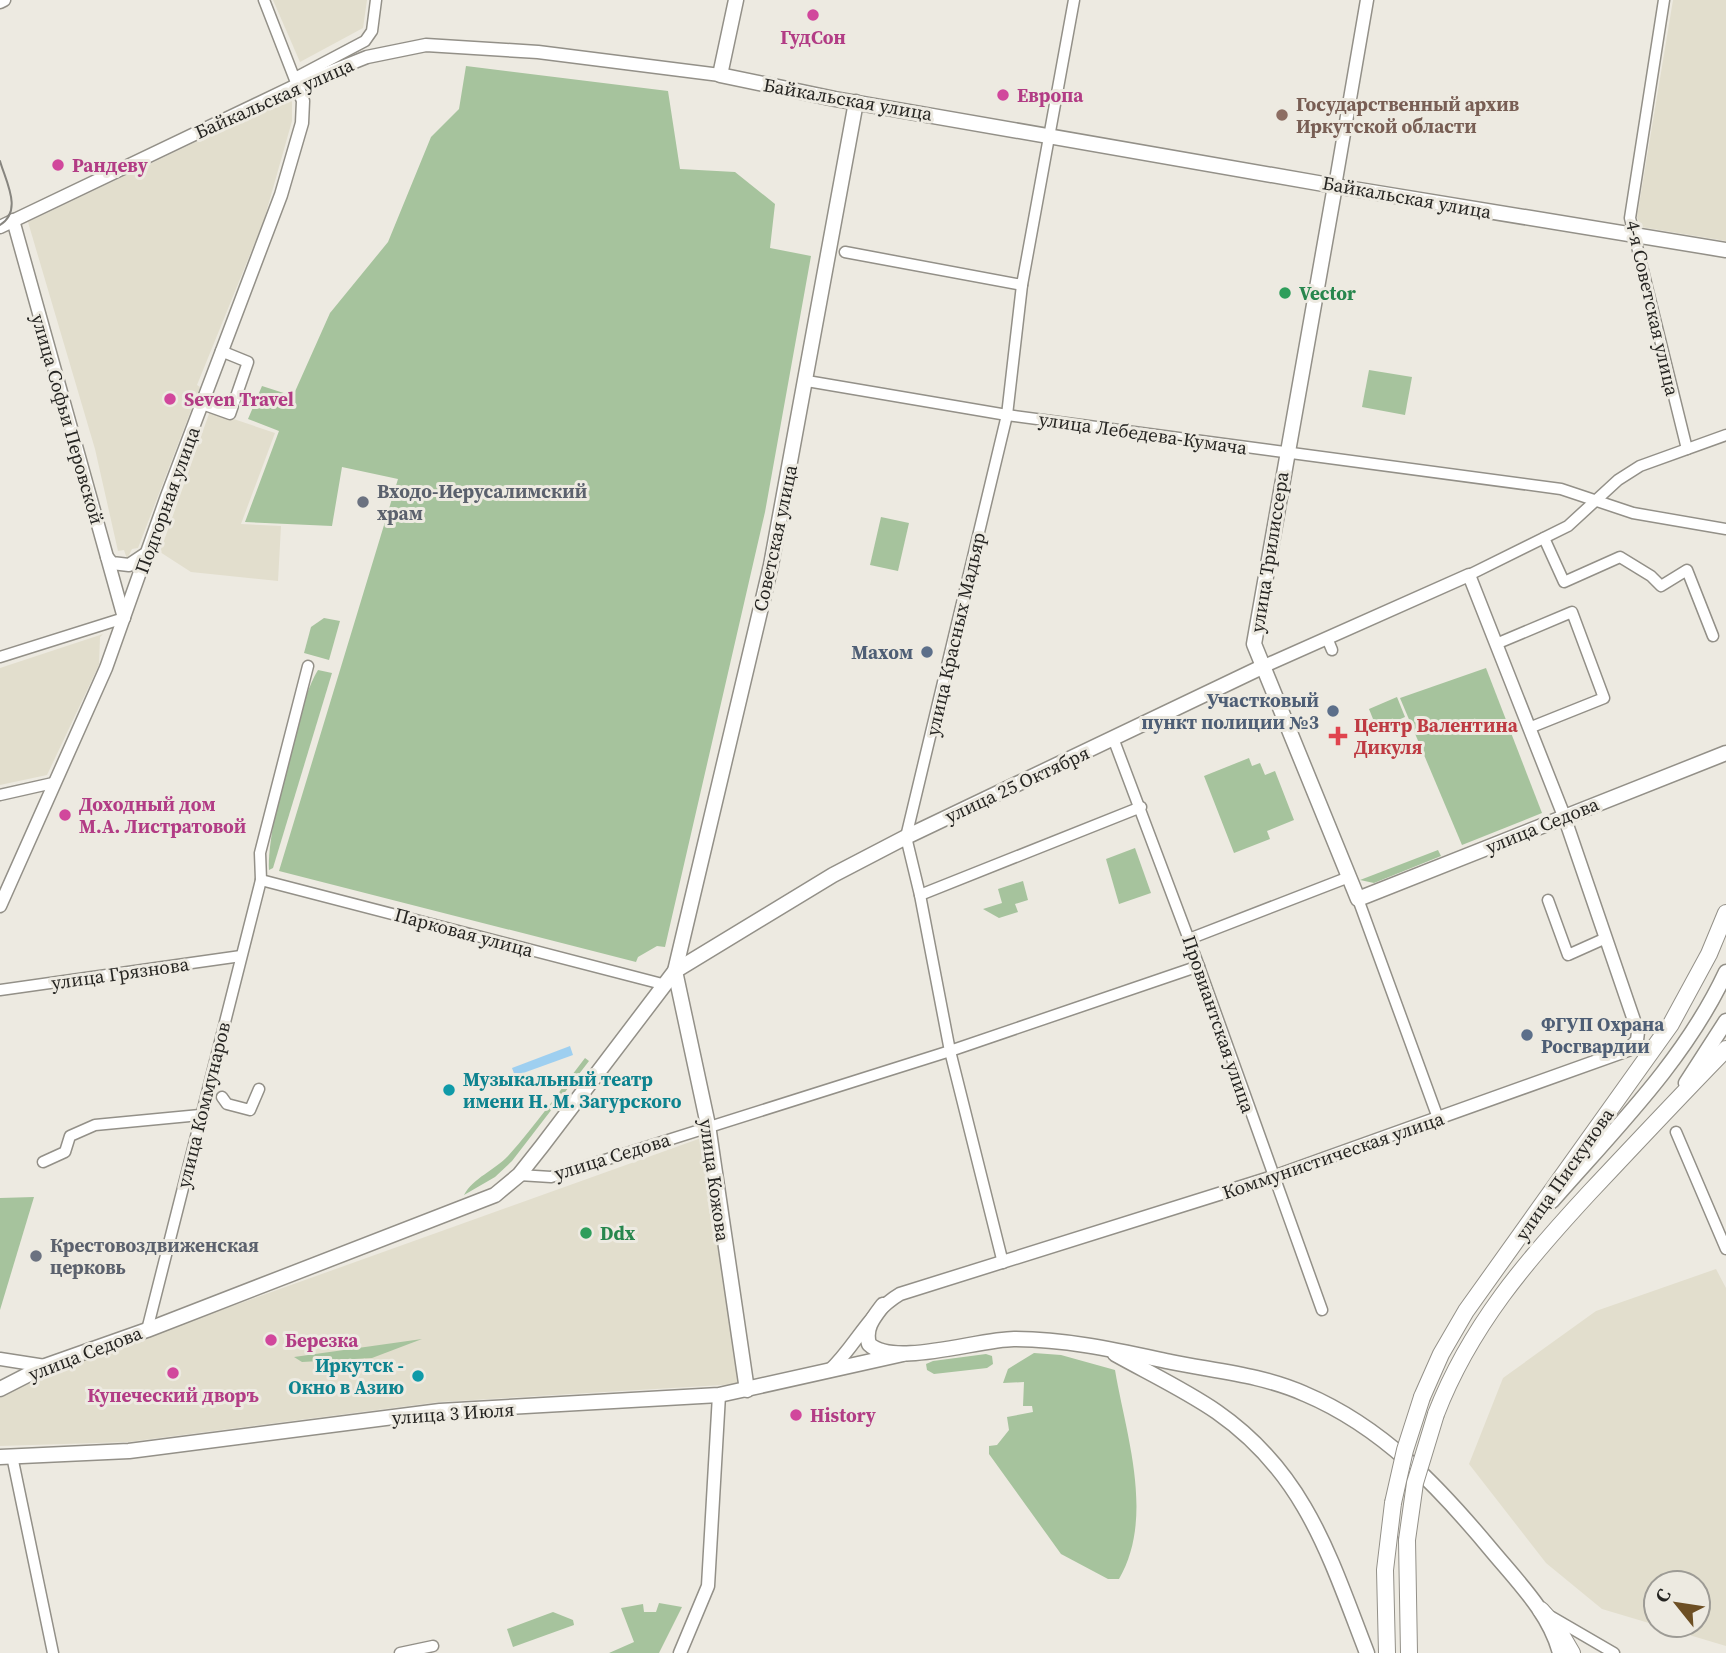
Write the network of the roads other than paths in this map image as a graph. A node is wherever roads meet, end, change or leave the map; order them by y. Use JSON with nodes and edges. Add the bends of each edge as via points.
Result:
{"nodes":[{"id":1,"x":264,"y":0,"type":"edge"},
{"id":2,"x":376,"y":0,"type":"edge"},
{"id":3,"x":736,"y":0,"type":"edge"},
{"id":4,"x":1074,"y":0,"type":"edge"},
{"id":5,"x":1367,"y":0,"type":"edge"},
{"id":6,"x":1664,"y":0,"type":"edge"},
{"id":7,"x":720,"y":75,"type":"junction"},
{"id":8,"x":296,"y":82,"type":"junction"},
{"id":9,"x":856,"y":102,"type":"junction"},
{"id":10,"x":1052,"y":134,"type":"junction"},
{"id":11,"x":1335,"y":186,"type":"junction"},
{"id":12,"x":13,"y":220,"type":"junction"},
{"id":13,"x":0,"y":227,"type":"edge"},
{"id":14,"x":1634,"y":235,"type":"junction"},
{"id":15,"x":1726,"y":250,"type":"edge"},
{"id":16,"x":845,"y":253,"type":"dead end"},
{"id":17,"x":1023,"y":285,"type":"junction"},
{"id":18,"x":221,"y":351,"type":"junction"},
{"id":19,"x":807,"y":381,"type":"junction"},
{"id":20,"x":202,"y":404,"type":"junction"},
{"id":21,"x":1007,"y":415,"type":"junction"},
{"id":22,"x":1726,"y":435,"type":"edge"},
{"id":23,"x":1687,"y":449,"type":"junction"},
{"id":24,"x":1285,"y":452,"type":"junction"},
{"id":25,"x":1597,"y":501,"type":"junction"},
{"id":26,"x":1726,"y":529,"type":"edge"},
{"id":27,"x":1544,"y":538,"type":"junction"},
{"id":28,"x":148,"y":550,"type":"junction"},
{"id":29,"x":107,"y":557,"type":"junction"},
{"id":30,"x":1469,"y":575,"type":"junction"},
{"id":31,"x":124,"y":618,"type":"junction"},
{"id":32,"x":1713,"y":636,"type":"dead end"},
{"id":33,"x":1327,"y":638,"type":"junction"},
{"id":34,"x":1496,"y":644,"type":"junction"},
{"id":35,"x":1332,"y":650,"type":"dead end"},
{"id":36,"x":0,"y":657,"type":"edge"},
{"id":37,"x":308,"y":667,"type":"dead end"},
{"id":38,"x":1262,"y":667,"type":"junction"},
{"id":39,"x":1529,"y":728,"type":"junction"},
{"id":40,"x":1114,"y":738,"type":"junction"},
{"id":41,"x":1726,"y":753,"type":"edge"},
{"id":42,"x":53,"y":783,"type":"junction"},
{"id":43,"x":0,"y":794,"type":"edge"},
{"id":44,"x":1141,"y":807,"type":"junction"},
{"id":45,"x":1564,"y":816,"type":"junction"},
{"id":46,"x":906,"y":837,"type":"junction"},
{"id":47,"x":1349,"y":877,"type":"junction"},
{"id":48,"x":261,"y":880,"type":"junction"},
{"id":49,"x":920,"y":895,"type":"junction"},
{"id":50,"x":1358,"y":899,"type":"junction"},
{"id":51,"x":1548,"y":900,"type":"dead end"},
{"id":52,"x":0,"y":906,"type":"edge"},
{"id":53,"x":1726,"y":913,"type":"edge"},
{"id":54,"x":1606,"y":938,"type":"junction"},
{"id":55,"x":1189,"y":939,"type":"junction"},
{"id":56,"x":241,"y":956,"type":"junction"},
{"id":57,"x":1199,"y":966,"type":"junction"},
{"id":58,"x":675,"y":971,"type":"junction"},
{"id":59,"x":1726,"y":972,"type":"edge"},
{"id":60,"x":666,"y":985,"type":"junction"},
{"id":61,"x":0,"y":990,"type":"edge"},
{"id":62,"x":1726,"y":1021,"type":"edge"},
{"id":63,"x":1726,"y":1049,"type":"edge"},
{"id":64,"x":950,"y":1051,"type":"junction"},
{"id":65,"x":259,"y":1089,"type":"dead end"},
{"id":66,"x":222,"y":1097,"type":"dead end"},
{"id":67,"x":200,"y":1115,"type":"junction"},
{"id":68,"x":1438,"y":1118,"type":"junction"},
{"id":69,"x":1653,"y":1122,"type":"junction"},
{"id":70,"x":708,"y":1125,"type":"junction"},
{"id":71,"x":1676,"y":1132,"type":"dead end"},
{"id":72,"x":43,"y":1162,"type":"dead end"},
{"id":73,"x":519,"y":1175,"type":"junction"},
{"id":74,"x":1273,"y":1177,"type":"junction"},
{"id":75,"x":1723,"y":1236,"type":"edge"},
{"id":76,"x":1514,"y":1245,"type":"junction"},
{"id":77,"x":1726,"y":1250,"type":"edge"},
{"id":78,"x":1003,"y":1263,"type":"junction"},
{"id":79,"x":883,"y":1305,"type":"junction"},
{"id":80,"x":1322,"y":1310,"type":"dead end"},
{"id":81,"x":147,"y":1330,"type":"junction"},
{"id":82,"x":1101,"y":1347,"type":"junction"},
{"id":83,"x":903,"y":1354,"type":"junction"},
{"id":84,"x":0,"y":1359,"type":"edge"},
{"id":85,"x":45,"y":1366,"type":"junction"},
{"id":86,"x":827,"y":1372,"type":"junction"},
{"id":87,"x":0,"y":1389,"type":"edge"},
{"id":88,"x":747,"y":1390,"type":"junction"},
{"id":89,"x":719,"y":1395,"type":"junction"},
{"id":90,"x":6,"y":1456,"type":"edge"},
{"id":91,"x":1541,"y":1610,"type":"junction"},
{"id":92,"x":433,"y":1646,"type":"dead end"},
{"id":93,"x":53,"y":1653,"type":"edge"},
{"id":94,"x":400,"y":1653,"type":"edge"},
{"id":95,"x":680,"y":1653,"type":"edge"},
{"id":96,"x":1367,"y":1653,"type":"edge"},
{"id":97,"x":1387,"y":1653,"type":"edge"},
{"id":98,"x":1409,"y":1653,"type":"edge"},
{"id":99,"x":1560,"y":1653,"type":"edge"},
{"id":100,"x":1572,"y":1653,"type":"edge"},
{"id":101,"x":1614,"y":1653,"type":"edge"}],
"edges":[{"from":1,"to":8,"type":"street"},
{"from":2,"to":8,"type":"street","via":[[372,31],[365,41]]},
{"from":3,"to":7,"type":"main road"},
{"from":4,"to":10,"type":"street","name":"улица Красных Мадьяр"},
{"from":5,"to":11,"type":"street","name":"улица Трилиссера"},
{"from":6,"to":14,"type":"street","name":"4-я Советская улица","via":[[1630,218]]},
{"from":7,"to":8,"type":"street","name":"Байкальская улица","via":[[538,52],[426,45],[367,57]]},
{"from":7,"to":9,"type":"main road","name":"Байкальская улица"},
{"from":8,"to":12,"type":"street","name":"Байкальская улица"},
{"from":8,"to":18,"type":"street","name":"Подгорная улица","via":[[303,101],[302,123],[292,161]]},
{"from":9,"to":10,"type":"main road","name":"Байкальская улица"},
{"from":9,"to":19,"type":"main road","name":"Советская улица"},
{"from":10,"to":11,"type":"main road","name":"Байкальская улица"},
{"from":10,"to":17,"type":"street","name":"улица Красных Мадьяр"},
{"from":11,"to":14,"type":"main road","name":"Байкальская улица"},
{"from":11,"to":24,"type":"main road","name":"улица Трилиссера"},
{"from":12,"to":13,"type":"street","name":"Байкальская улица"},
{"from":12,"to":29,"type":"street","name":"улица Софьи Перовской"},
{"from":14,"to":15,"type":"main road","name":"Байкальская улица"},
{"from":14,"to":23,"type":"street","name":"4-я Советская улица"},
{"from":16,"to":17,"type":"street"},
{"from":17,"to":21,"type":"street","name":"улица Красных Мадьяр"},
{"from":18,"to":20,"type":"street","name":"Подгорная улица"},
{"from":18,"to":20,"type":"street","via":[[247,362],[230,414]]},
{"from":19,"to":21,"type":"street","name":"улица Лебедева-Кумача"},
{"from":19,"to":58,"type":"main road","name":"Советская улица","via":[[771,565]]},
{"from":20,"to":28,"type":"street","name":"Подгорная улица"},
{"from":21,"to":24,"type":"street","name":"улица Лебедева-Кумача"},
{"from":21,"to":46,"type":"street","name":"улица Красных Мадьяр"},
{"from":22,"to":23,"type":"street","name":"улица 25 Октября"},
{"from":23,"to":25,"type":"street","name":"улица 25 Октября","via":[[1640,466]]},
{"from":24,"to":25,"type":"street","name":"улица Лебедева-Кумача","via":[[1560,489]]},
{"from":24,"to":38,"type":"main road","name":"улица Трилиссера","via":[[1254,644]]},
{"from":25,"to":26,"type":"street","name":"улица Лебедева-Кумача","via":[[1633,513]]},
{"from":25,"to":27,"type":"street","name":"улица 25 Октября","via":[[1568,526]]},
{"from":27,"to":30,"type":"street","name":"улица 25 Октября"},
{"from":27,"to":32,"type":"street","via":[[1564,582],[1620,557],[1661,586],[1687,570]]},
{"from":28,"to":29,"type":"street","via":[[129,565]]},
{"from":28,"to":31,"type":"street","name":"Подгорная улица"},
{"from":29,"to":31,"type":"street","name":"улица Софьи Перовской"},
{"from":30,"to":33,"type":"street","name":"улица 25 Октября"},
{"from":30,"to":34,"type":"street"},
{"from":31,"to":36,"type":"street"},
{"from":31,"to":42,"type":"street","name":"Подгорная улица"},
{"from":33,"to":35,"type":"street"},
{"from":33,"to":38,"type":"street","name":"улица 25 Октября"},
{"from":34,"to":39,"type":"street"},
{"from":34,"to":39,"type":"street","via":[[1572,612],[1604,698]]},
{"from":37,"to":48,"type":"street","name":"улица Коммунаров","via":[[260,853]]},
{"from":38,"to":40,"type":"main road","name":"улица 25 Октября"},
{"from":38,"to":47,"type":"main road","name":"улица Трилиссера"},
{"from":39,"to":45,"type":"street"},
{"from":40,"to":44,"type":"street","name":"Провиантская улица"},
{"from":40,"to":46,"type":"main road","name":"улица 25 Октября"},
{"from":41,"to":45,"type":"main road","name":"улица Седова"},
{"from":42,"to":43,"type":"street"},
{"from":42,"to":52,"type":"street","name":"Подгорная улица"},
{"from":44,"to":49,"type":"street"},
{"from":44,"to":55,"type":"street","name":"Провиантская улица"},
{"from":45,"to":50,"type":"main road","name":"улица Седова"},
{"from":45,"to":54,"type":"street","name":"Коммунистическая улица"},
{"from":46,"to":49,"type":"street","name":"улица Красных Мадьяр"},
{"from":46,"to":58,"type":"main road","name":"улица 25 Октября","via":[[833,875]]},
{"from":47,"to":50,"type":"main road","name":"улица Трилиссера"},
{"from":47,"to":55,"type":"street"},
{"from":48,"to":56,"type":"street","name":"улица Коммунаров"},
{"from":48,"to":60,"type":"street","name":"Парковая улица"},
{"from":49,"to":64,"type":"street","name":"улица Красных Мадьяр"},
{"from":50,"to":68,"type":"street","name":"улица Трилиссера"},
{"from":51,"to":54,"type":"street","via":[[1568,955]]},
{"from":53,"to":76,"type":"main road","name":"улица Пискунова","via":[[1671,1024]]},
{"from":54,"to":68,"type":"street","name":"Коммунистическая улица","via":[[1638,1032],[1632,1046]]},
{"from":55,"to":57,"type":"street","name":"Провиантская улица"},
{"from":56,"to":61,"type":"street","name":"улица Грязнова"},
{"from":56,"to":67,"type":"street","name":"улица Коммунаров"},
{"from":57,"to":64,"type":"street","name":"улица Седова"},
{"from":57,"to":74,"type":"street","name":"Провиантская улица"},
{"from":58,"to":60,"type":"main road","name":"улица 25 Октября"},
{"from":58,"to":70,"type":"main road","name":"улица Кожова"},
{"from":59,"to":76,"type":"main road","name":"улица Пискунова","via":[[1670,1065]]},
{"from":60,"to":73,"type":"main road","name":"улица 25 Октября"},
{"from":62,"to":69,"type":"main road","via":[[1688,1080]]},
{"from":63,"to":69,"type":"main road"},
{"from":64,"to":70,"type":"street","name":"улица Седова"},
{"from":64,"to":78,"type":"street","name":"улица Красных Мадьяр"},
{"from":65,"to":66,"type":"street","via":[[250,1110],[227,1104]]},
{"from":67,"to":72,"type":"street","via":[[95,1125],[71,1136],[65,1152]]},
{"from":67,"to":81,"type":"street","name":"улица Коммунаров"},
{"from":68,"to":74,"type":"street","name":"Коммунистическая улица"},
{"from":69,"to":98,"type":"main road","bridge":true,"via":[[1502,1292],[1468,1344],[1436,1414],[1415,1483],[1407,1540]]},
{"from":70,"to":73,"type":"street","name":"улица Седова","via":[[551,1177]]},
{"from":70,"to":88,"type":"main road","name":"улица Кожова"},
{"from":71,"to":75,"type":"street"},
{"from":73,"to":81,"type":"main road","name":"улица Седова","via":[[495,1195]]},
{"from":74,"to":78,"type":"street","name":"Коммунистическая улица"},
{"from":74,"to":80,"type":"street","name":"Провиантская улица"},
{"from":75,"to":77,"type":"street"},
{"from":76,"to":97,"type":"main road","bridge":true,"via":[[1448,1339],[1405,1450],[1385,1570]]},
{"from":78,"to":79,"type":"street","name":"Коммунистическая улица","via":[[900,1294]]},
{"from":79,"to":83,"type":"main road","via":[[869,1326],[868,1342],[880,1351]]},
{"from":79,"to":86,"type":"street","name":"Коммунистическая улица"},
{"from":81,"to":85,"type":"main road","name":"улица Седова"},
{"from":82,"to":83,"type":"main road","name":"улица 3 Июля","via":[[1012,1339]]},
{"from":82,"to":91,"type":"main road","name":"улица 3 Июля","via":[[1280,1385],[1346,1415],[1432,1482]]},
{"from":82,"to":96,"type":"main road","via":[[1217,1412],[1270,1458],[1323,1539]]},
{"from":83,"to":86,"type":"main road","name":"улица 3 Июля"},
{"from":84,"to":85,"type":"street"},
{"from":85,"to":87,"type":"main road","name":"улица Седова"},
{"from":86,"to":88,"type":"main road","name":"улица 3 Июля"},
{"from":88,"to":89,"type":"main road","name":"улица 3 Июля"},
{"from":89,"to":90,"type":"main road","name":"улица 3 Июля","via":[[440,1411],[129,1451]]},
{"from":89,"to":95,"type":"street","via":[[708,1586]]},
{"from":90,"to":93,"type":"street"},
{"from":91,"to":99,"type":"main road","name":"улица 3 Июля"},
{"from":91,"to":100,"type":"main road"},
{"from":91,"to":101,"type":"street"},
{"from":92,"to":94,"type":"street"}]}
